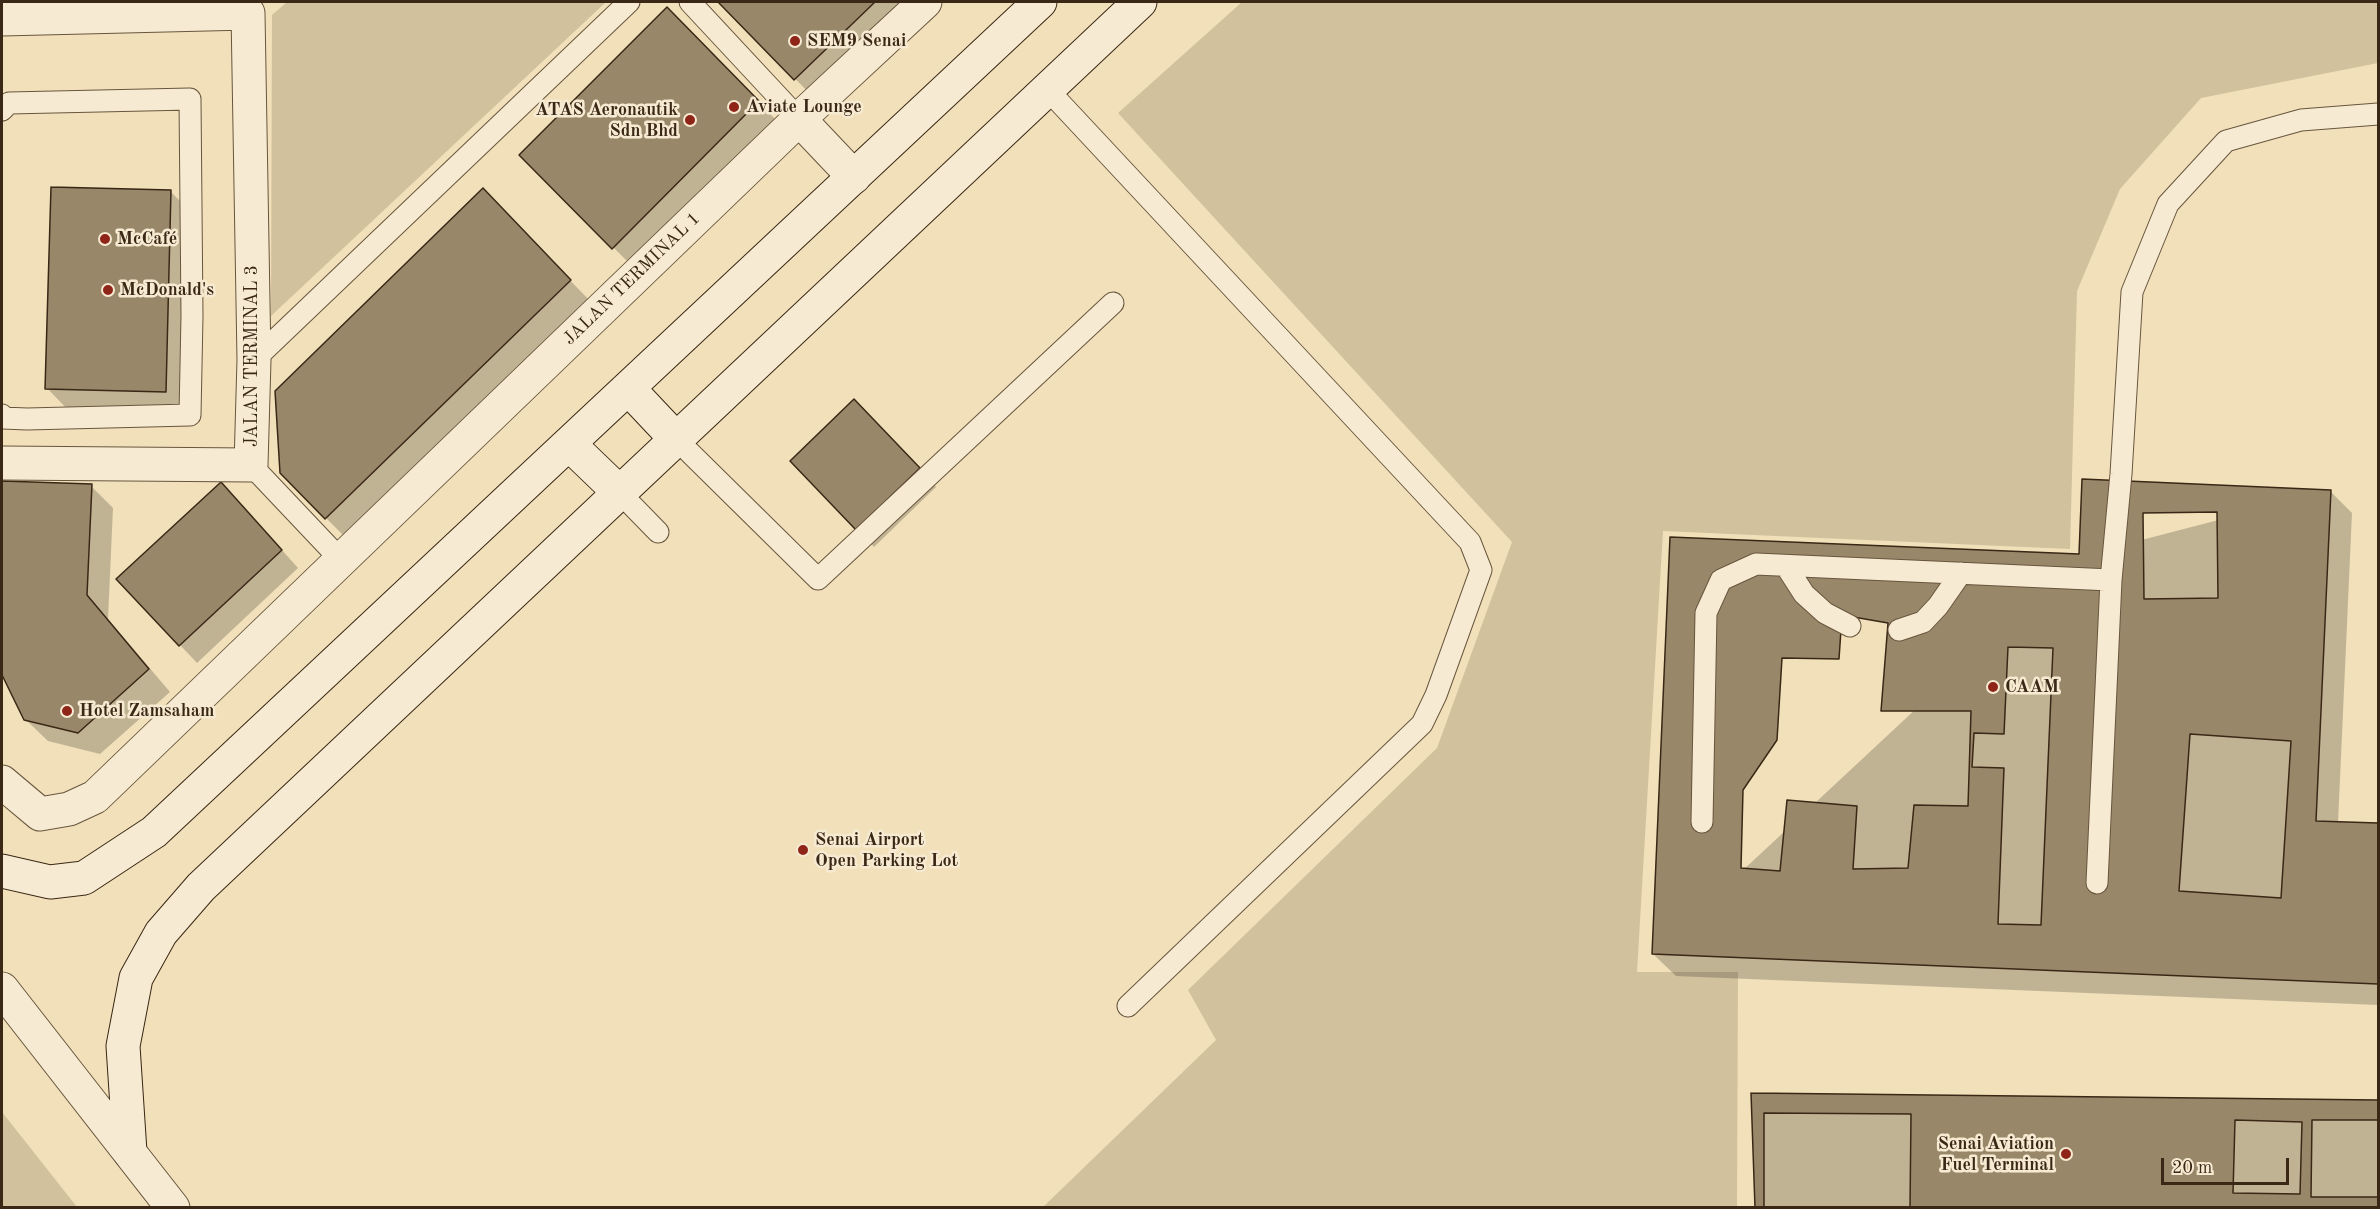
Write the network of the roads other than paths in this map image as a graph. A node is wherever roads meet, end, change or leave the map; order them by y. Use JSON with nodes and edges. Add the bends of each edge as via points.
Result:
{"nodes":[{"id":1,"x":628,"y":2,"type":"edge"},
{"id":2,"x":690,"y":2,"type":"edge"},
{"id":3,"x":925,"y":2,"type":"edge"},
{"id":4,"x":1040,"y":2,"type":"edge"},
{"id":5,"x":1140,"y":2,"type":"edge"},
{"id":6,"x":254,"y":7,"type":"edge"},
{"id":7,"x":2,"y":20,"type":"edge"},
{"id":8,"x":1048,"y":90,"type":"junction"},
{"id":9,"x":2,"y":110,"type":"edge"},
{"id":10,"x":2379,"y":114,"type":"edge"},
{"id":11,"x":799,"y":119,"type":"junction"},
{"id":12,"x":854,"y":177,"type":"junction"},
{"id":13,"x":1113,"y":303,"type":"dead end"},
{"id":14,"x":254,"y":360,"type":"junction"},
{"id":15,"x":628,"y":388,"type":"junction"},
{"id":16,"x":2,"y":415,"type":"edge"},
{"id":17,"x":676,"y":439,"type":"junction"},
{"id":18,"x":569,"y":444,"type":"junction"},
{"id":19,"x":2,"y":464,"type":"edge"},
{"id":20,"x":251,"y":465,"type":"junction"},
{"id":21,"x":619,"y":492,"type":"junction"},
{"id":22,"x":658,"y":532,"type":"dead end"},
{"id":23,"x":340,"y":559,"type":"junction"},
{"id":24,"x":1786,"y":566,"type":"junction"},
{"id":25,"x":1961,"y":573,"type":"junction"},
{"id":26,"x":2111,"y":580,"type":"junction"},
{"id":27,"x":1850,"y":626,"type":"dead end"},
{"id":28,"x":1899,"y":630,"type":"dead end"},
{"id":29,"x":2,"y":782,"type":"edge"},
{"id":30,"x":1702,"y":822,"type":"dead end"},
{"id":31,"x":2,"y":871,"type":"edge"},
{"id":32,"x":2097,"y":883,"type":"dead end"},
{"id":33,"x":2,"y":989,"type":"edge"},
{"id":34,"x":1128,"y":1006,"type":"dead end"},
{"id":35,"x":130,"y":1152,"type":"junction"},
{"id":36,"x":172,"y":1208,"type":"edge"}],
"edges":[{"from":1,"to":14,"type":"lane"},
{"from":2,"to":11,"type":"lane"},
{"from":3,"to":11,"type":"street","name":"JALAN TERMINAL 1"},
{"from":4,"to":12,"type":"street"},
{"from":5,"to":8,"type":"street"},
{"from":6,"to":7,"type":"street"},
{"from":6,"to":14,"type":"street","name":"JALAN TERMINAL 3"},
{"from":8,"to":17,"type":"street"},
{"from":8,"to":34,"type":"lane","via":[[1470,542],[1481,570],[1436,696],[1422,724]]},
{"from":9,"to":16,"type":"lane","via":[[9,103],[190,99],[192,316],[190,415],[27,419]]},
{"from":10,"to":26,"type":"lane","via":[[2301,120],[2226,141],[2168,204],[2132,292]]},
{"from":11,"to":12,"type":"street"},
{"from":11,"to":23,"type":"street","name":"JALAN TERMINAL 1"},
{"from":12,"to":15,"type":"street"},
{"from":13,"to":17,"type":"lane","via":[[818,579]]},
{"from":14,"to":20,"type":"street","name":"JALAN TERMINAL 3"},
{"from":15,"to":17,"type":"street"},
{"from":15,"to":18,"type":"street"},
{"from":17,"to":21,"type":"street"},
{"from":18,"to":21,"type":"street"},
{"from":18,"to":31,"type":"street","via":[[154,832],[84,878],[50,882]]},
{"from":19,"to":20,"type":"street","name":"JALAN TERMINAL 3"},
{"from":20,"to":23,"type":"lane"},
{"from":21,"to":22,"type":"lane"},
{"from":21,"to":35,"type":"street","via":[[201,887],[161,933],[136,978],[123,1046]]},
{"from":23,"to":29,"type":"street","name":"JALAN TERMINAL 1","via":[[95,796],[69,809],[40,814]]},
{"from":24,"to":25,"type":"lane"},
{"from":24,"to":27,"type":"lane","via":[[1804,594],[1825,613]]},
{"from":24,"to":30,"type":"lane","via":[[1756,564],[1721,580],[1706,613]]},
{"from":25,"to":26,"type":"lane"},
{"from":25,"to":28,"type":"lane","via":[[1923,622]]},
{"from":26,"to":32,"type":"lane"},
{"from":33,"to":35,"type":"street"},
{"from":35,"to":36,"type":"street"}]}
